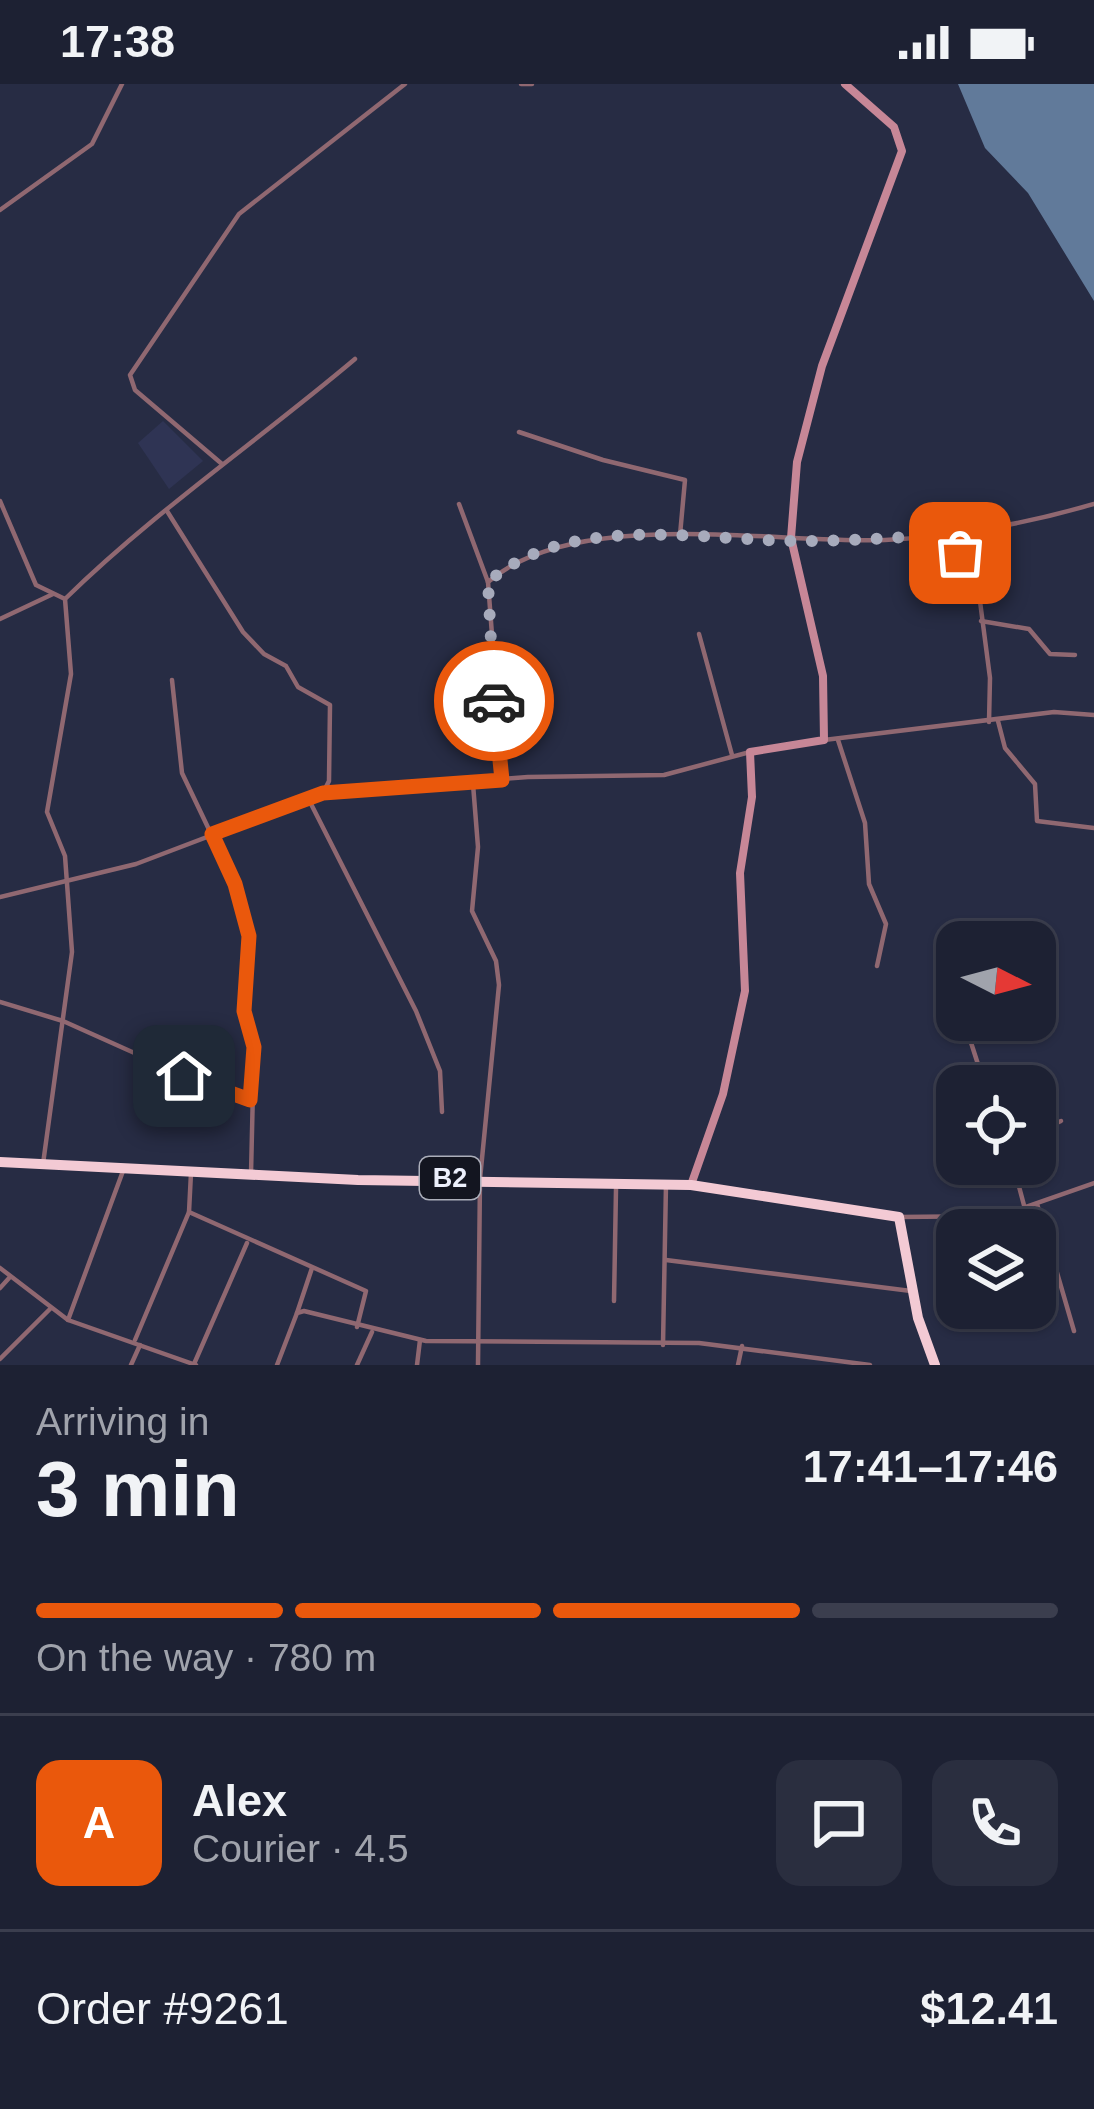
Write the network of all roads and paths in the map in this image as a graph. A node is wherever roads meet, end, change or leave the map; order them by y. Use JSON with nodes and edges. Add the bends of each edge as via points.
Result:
{"nodes":[{"id":1,"x":122,"y":84,"type":"edge"},
{"id":2,"x":405,"y":84,"type":"edge"},
{"id":3,"x":521,"y":84,"type":"edge"},
{"id":4,"x":532,"y":84,"type":"edge"},
{"id":5,"x":845,"y":84,"type":"edge"},
{"id":6,"x":0,"y":210,"type":"edge"},
{"id":7,"x":355,"y":359,"type":"dead end"},
{"id":8,"x":519,"y":432,"type":"dead end"},
{"id":9,"x":222,"y":464,"type":"junction"},
{"id":10,"x":0,"y":501,"type":"edge"},
{"id":11,"x":459,"y":503,"type":"dead end"},
{"id":12,"x":1094,"y":504,"type":"edge"},
{"id":13,"x":166,"y":509,"type":"junction"},
{"id":14,"x":946,"y":534,"type":"junction"},
{"id":15,"x":680,"y":535,"type":"junction"},
{"id":16,"x":796,"y":542,"type":"junction"},
{"id":17,"x":488,"y":582,"type":"junction"},
{"id":18,"x":53,"y":594,"type":"junction"},
{"id":19,"x":64,"y":599,"type":"junction"},
{"id":20,"x":0,"y":620,"type":"edge"},
{"id":21,"x":981,"y":621,"type":"junction"},
{"id":22,"x":700,"y":634,"type":"dead end"},
{"id":23,"x":1075,"y":655,"type":"dead end"},
{"id":24,"x":172,"y":680,"type":"dead end"},
{"id":25,"x":1094,"y":715,"type":"edge"},
{"id":26,"x":998,"y":721,"type":"junction"},
{"id":27,"x":989,"y":724,"type":"junction"},
{"id":28,"x":824,"y":740,"type":"junction"},
{"id":29,"x":838,"y":740,"type":"junction"},
{"id":30,"x":750,"y":752,"type":"junction"},
{"id":31,"x":731,"y":755,"type":"junction"},
{"id":32,"x":502,"y":780,"type":"junction"},
{"id":33,"x":476,"y":783,"type":"junction"},
{"id":34,"x":323,"y":793,"type":"junction"},
{"id":35,"x":309,"y":800,"type":"junction"},
{"id":36,"x":1094,"y":828,"type":"edge"},
{"id":37,"x":212,"y":834,"type":"junction"},
{"id":38,"x":67,"y":884,"type":"junction"},
{"id":39,"x":0,"y":897,"type":"edge"},
{"id":40,"x":877,"y":966,"type":"dead end"},
{"id":41,"x":0,"y":1003,"type":"edge"},
{"id":42,"x":63,"y":1021,"type":"junction"},
{"id":43,"x":250,"y":1100,"type":"junction"},
{"id":44,"x":442,"y":1112,"type":"dead end"},
{"id":45,"x":1061,"y":1121,"type":"dead end"},
{"id":46,"x":1056,"y":1123,"type":"edge"},
{"id":47,"x":0,"y":1162,"type":"edge"},
{"id":48,"x":44,"y":1167,"type":"junction"},
{"id":49,"x":124,"y":1171,"type":"junction"},
{"id":50,"x":191,"y":1171,"type":"junction"},
{"id":51,"x":251,"y":1174,"type":"junction"},
{"id":52,"x":480,"y":1179,"type":"junction"},
{"id":53,"x":616,"y":1183,"type":"junction"},
{"id":54,"x":1094,"y":1183,"type":"edge"},
{"id":55,"x":667,"y":1184,"type":"junction"},
{"id":56,"x":691,"y":1185,"type":"junction"},
{"id":57,"x":1018,"y":1185,"type":"edge"},
{"id":58,"x":1037,"y":1204,"type":"junction"},
{"id":59,"x":1025,"y":1209,"type":"joint"},
{"id":60,"x":189,"y":1212,"type":"junction"},
{"id":61,"x":898,"y":1217,"type":"junction"},
{"id":62,"x":936,"y":1218,"type":"edge"},
{"id":63,"x":248,"y":1241,"type":"junction"},
{"id":64,"x":666,"y":1260,"type":"junction"},
{"id":65,"x":312,"y":1267,"type":"junction"},
{"id":66,"x":0,"y":1268,"type":"edge"},
{"id":67,"x":10,"y":1277,"type":"junction"},
{"id":68,"x":0,"y":1288,"type":"edge"},
{"id":69,"x":911,"y":1291,"type":"junction"},
{"id":70,"x":614,"y":1300,"type":"dead end"},
{"id":71,"x":51,"y":1308,"type":"junction"},
{"id":72,"x":297,"y":1313,"type":"junction"},
{"id":73,"x":68,"y":1320,"type":"junction"},
{"id":74,"x":357,"y":1327,"type":"junction"},
{"id":75,"x":372,"y":1331,"type":"junction"},
{"id":76,"x":1074,"y":1331,"type":"dead end"},
{"id":77,"x":421,"y":1340,"type":"junction"},
{"id":78,"x":477,"y":1342,"type":"junction"},
{"id":79,"x":137,"y":1344,"type":"junction"},
{"id":80,"x":662,"y":1345,"type":"junction"},
{"id":81,"x":742,"y":1346,"type":"junction"},
{"id":82,"x":0,"y":1359,"type":"edge"},
{"id":83,"x":131,"y":1365,"type":"edge"},
{"id":84,"x":195,"y":1365,"type":"edge"},
{"id":85,"x":277,"y":1365,"type":"edge"},
{"id":86,"x":357,"y":1365,"type":"edge"},
{"id":87,"x":417,"y":1365,"type":"edge"},
{"id":88,"x":478,"y":1365,"type":"edge"},
{"id":89,"x":738,"y":1365,"type":"edge"},
{"id":90,"x":870,"y":1365,"type":"edge"},
{"id":91,"x":935,"y":1365,"type":"edge"}],
"edges":[{"from":1,"to":6,"type":"street","via":[[92,144]]},
{"from":2,"to":9,"type":"street","via":[[239,214],[130,375],[135,390]]},
{"from":3,"to":4,"type":"street"},
{"from":5,"to":16,"type":"street","via":[[893,127],[902,151],[797,461]]},
{"from":7,"to":9,"type":"street"},
{"from":8,"to":15,"type":"street","via":[[685,479]]},
{"from":9,"to":13,"type":"street"},
{"from":10,"to":18,"type":"street","via":[[35,585]]},
{"from":11,"to":17,"type":"street"},
{"from":12,"to":14,"type":"street"},
{"from":13,"to":19,"type":"street"},
{"from":13,"to":34,"type":"street","via":[[243,632],[286,666],[298,687],[330,705]]},
{"from":14,"to":16,"type":"street"},
{"from":14,"to":21,"type":"street","via":[[974,573]]},
{"from":15,"to":16,"type":"street"},
{"from":15,"to":17,"type":"street","via":[[584,542],[532,556]]},
{"from":16,"to":28,"type":"street","via":[[823,676]]},
{"from":17,"to":32,"type":"street"},
{"from":18,"to":19,"type":"street"},
{"from":18,"to":20,"type":"street"},
{"from":19,"to":38,"type":"street","via":[[71,674],[47,812]]},
{"from":21,"to":23,"type":"street","via":[[1029,629],[1050,654]]},
{"from":21,"to":27,"type":"street"},
{"from":22,"to":31,"type":"street"},
{"from":24,"to":37,"type":"street","via":[[182,772]]},
{"from":25,"to":26,"type":"street","via":[[1073,710]]},
{"from":26,"to":27,"type":"street"},
{"from":26,"to":36,"type":"street","via":[[1004,748],[1035,784],[1037,821]]},
{"from":27,"to":29,"type":"street"},
{"from":28,"to":29,"type":"street"},
{"from":28,"to":30,"type":"street"},
{"from":29,"to":40,"type":"street","via":[[866,823],[869,884],[886,924]]},
{"from":30,"to":31,"type":"street"},
{"from":30,"to":56,"type":"street","via":[[740,873],[745,991],[724,1094]]},
{"from":31,"to":32,"type":"street","via":[[664,775]]},
{"from":32,"to":33,"type":"street"},
{"from":33,"to":34,"type":"street"},
{"from":33,"to":52,"type":"street","via":[[472,910],[499,986]]},
{"from":34,"to":35,"type":"street"},
{"from":35,"to":37,"type":"street"},
{"from":35,"to":44,"type":"street","via":[[431,1048]]},
{"from":37,"to":38,"type":"street"},
{"from":37,"to":43,"type":"street","via":[[249,936]]},
{"from":38,"to":39,"type":"street"},
{"from":38,"to":42,"type":"street","via":[[72,952]]},
{"from":41,"to":42,"type":"street"},
{"from":42,"to":43,"type":"street"},
{"from":42,"to":48,"type":"street"},
{"from":43,"to":51,"type":"street"},
{"from":45,"to":46,"type":"street"},
{"from":47,"to":48,"type":"highway","number":"B2"},
{"from":48,"to":49,"type":"highway","number":"B2"},
{"from":49,"to":50,"type":"highway","number":"B2"},
{"from":49,"to":73,"type":"street"},
{"from":50,"to":51,"type":"highway","number":"B2"},
{"from":50,"to":60,"type":"street"},
{"from":51,"to":52,"type":"highway","number":"B2"},
{"from":52,"to":53,"type":"highway","number":"B2"},
{"from":52,"to":78,"type":"street"},
{"from":53,"to":55,"type":"highway","number":"B2"},
{"from":53,"to":70,"type":"street"},
{"from":54,"to":58,"type":"street"},
{"from":55,"to":56,"type":"highway","number":"B2"},
{"from":55,"to":64,"type":"street"},
{"from":56,"to":61,"type":"highway","number":"B2"},
{"from":57,"to":59,"type":"street"},
{"from":58,"to":59,"type":"street"},
{"from":58,"to":76,"type":"street"},
{"from":60,"to":63,"type":"street"},
{"from":60,"to":79,"type":"street"},
{"from":61,"to":62,"type":"street"},
{"from":61,"to":69,"type":"highway"},
{"from":63,"to":65,"type":"street"},
{"from":63,"to":84,"type":"street"},
{"from":64,"to":69,"type":"street"},
{"from":64,"to":80,"type":"street"},
{"from":65,"to":72,"type":"street"},
{"from":65,"to":74,"type":"street","via":[[366,1291]]},
{"from":66,"to":67,"type":"street"},
{"from":67,"to":68,"type":"street"},
{"from":67,"to":71,"type":"street"},
{"from":69,"to":91,"type":"highway"},
{"from":71,"to":73,"type":"street"},
{"from":71,"to":82,"type":"street"},
{"from":72,"to":74,"type":"street"},
{"from":72,"to":85,"type":"street"},
{"from":73,"to":79,"type":"street"},
{"from":74,"to":75,"type":"street"},
{"from":75,"to":77,"type":"street"},
{"from":75,"to":86,"type":"street"},
{"from":77,"to":78,"type":"street"},
{"from":77,"to":87,"type":"street"},
{"from":78,"to":80,"type":"street"},
{"from":78,"to":88,"type":"street"},
{"from":79,"to":83,"type":"street"},
{"from":79,"to":84,"type":"street"},
{"from":80,"to":81,"type":"street"},
{"from":81,"to":89,"type":"street"},
{"from":81,"to":90,"type":"street"}]}
